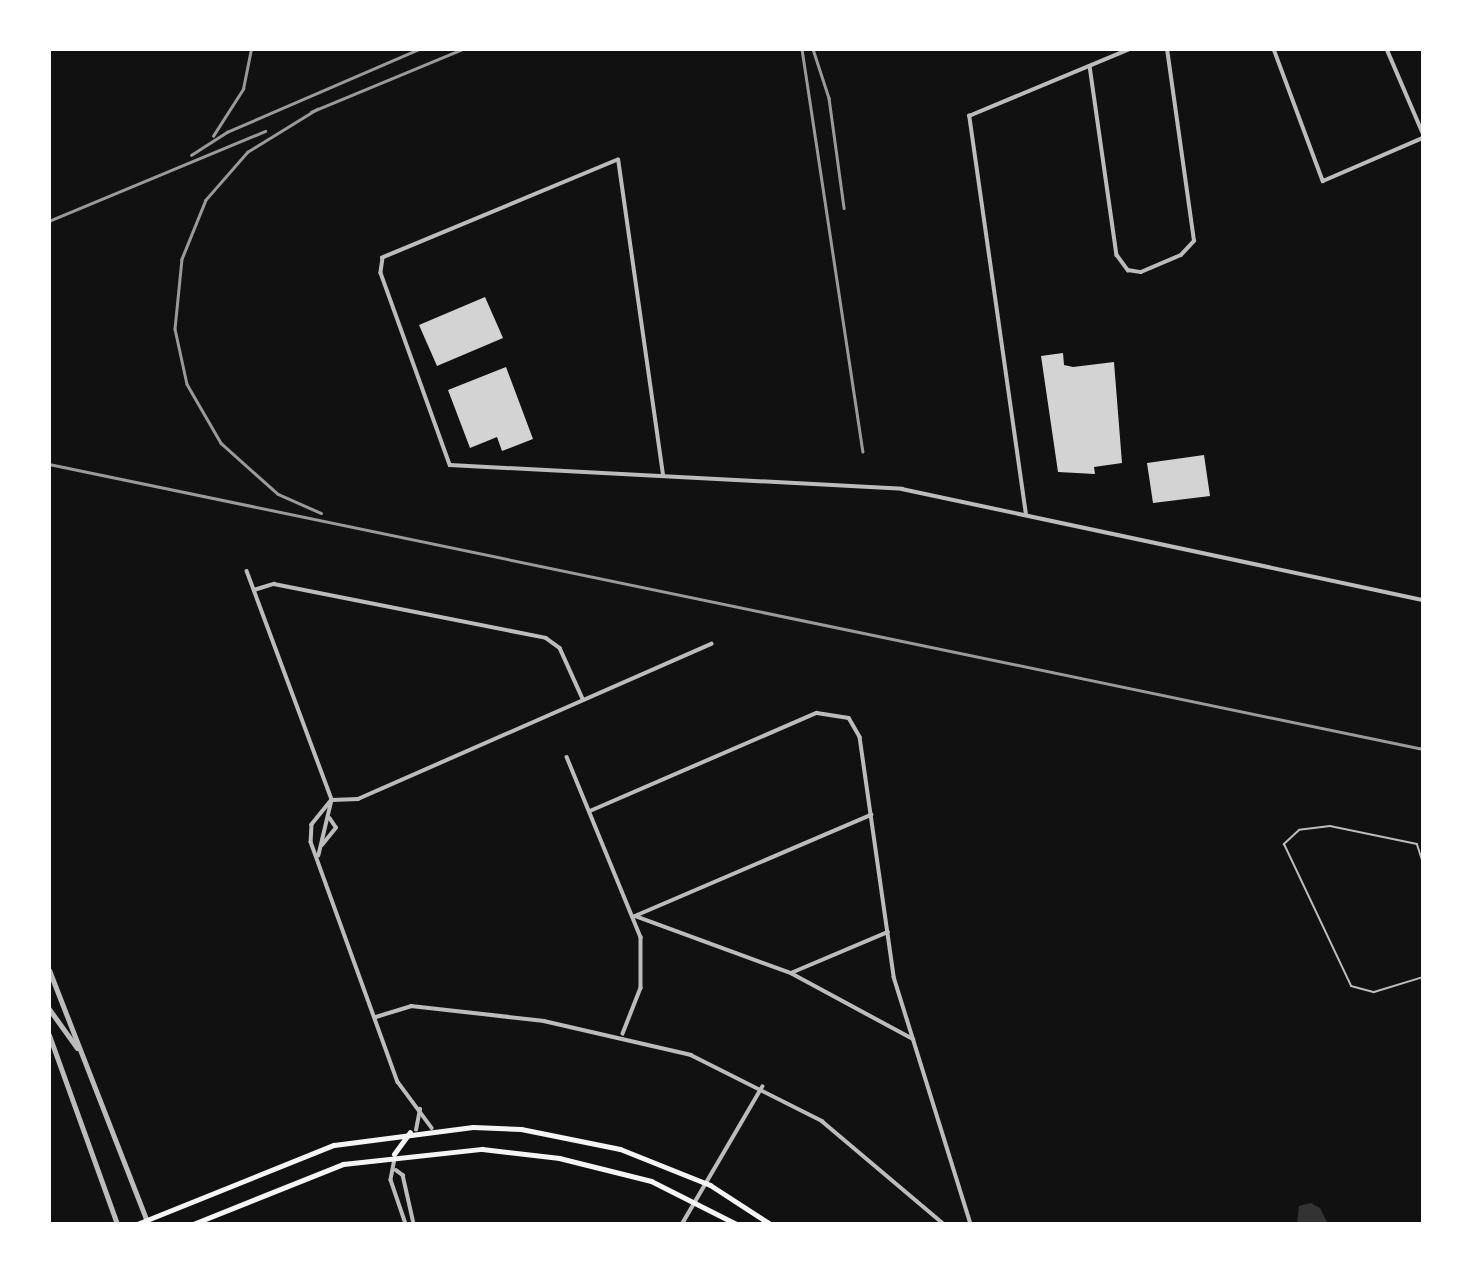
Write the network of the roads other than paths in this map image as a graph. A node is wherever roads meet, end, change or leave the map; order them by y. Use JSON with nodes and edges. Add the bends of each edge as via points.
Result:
{"nodes":[{"id":1,"x":1130,"y":49,"type":"edge"},
{"id":2,"x":1167,"y":49,"type":"edge"},
{"id":3,"x":1274,"y":49,"type":"edge"},
{"id":4,"x":1387,"y":49,"type":"edge"},
{"id":5,"x":1090,"y":66,"type":"junction"},
{"id":6,"x":1423,"y":136,"type":"edge"},
{"id":7,"x":663,"y":475,"type":"junction"},
{"id":8,"x":1026,"y":515,"type":"junction"},
{"id":9,"x":247,"y":571,"type":"dead end"},
{"id":10,"x":254,"y":590,"type":"junction"},
{"id":11,"x":1423,"y":600,"type":"edge"},
{"id":12,"x":711,"y":644,"type":"dead end"},
{"id":13,"x":583,"y":699,"type":"junction"},
{"id":14,"x":568,"y":757,"type":"dead end"},
{"id":15,"x":332,"y":800,"type":"junction"},
{"id":16,"x":590,"y":811,"type":"junction"},
{"id":17,"x":871,"y":815,"type":"junction"},
{"id":18,"x":330,"y":820,"type":"junction"},
{"id":19,"x":321,"y":847,"type":"junction"},
{"id":20,"x":319,"y":857,"type":"junction"},
{"id":21,"x":1423,"y":863,"type":"edge"},
{"id":22,"x":635,"y":916,"type":"junction"},
{"id":23,"x":888,"y":932,"type":"junction"},
{"id":24,"x":49,"y":970,"type":"edge"},
{"id":25,"x":791,"y":973,"type":"junction"},
{"id":26,"x":1423,"y":976,"type":"edge"},
{"id":27,"x":49,"y":1009,"type":"edge"},
{"id":28,"x":376,"y":1017,"type":"junction"},
{"id":29,"x":623,"y":1034,"type":"junction"},
{"id":30,"x":49,"y":1035,"type":"edge"},
{"id":31,"x":914,"y":1039,"type":"junction"},
{"id":32,"x":83,"y":1056,"type":"junction"},
{"id":33,"x":762,"y":1086,"type":"junction"},
{"id":34,"x":420,"y":1109,"type":"junction"},
{"id":35,"x":432,"y":1128,"type":"junction"},
{"id":36,"x":414,"y":1130,"type":"junction"},
{"id":37,"x":394,"y":1154,"type":"junction"},
{"id":38,"x":396,"y":1170,"type":"junction"},
{"id":39,"x":710,"y":1185,"type":"junction"},
{"id":40,"x":698,"y":1202,"type":"junction"},
{"id":41,"x":147,"y":1222,"type":"edge"},
{"id":42,"x":117,"y":1224,"type":"edge"},
{"id":43,"x":136,"y":1224,"type":"edge"},
{"id":44,"x":193,"y":1224,"type":"edge"},
{"id":45,"x":406,"y":1224,"type":"edge"},
{"id":46,"x":414,"y":1224,"type":"edge"},
{"id":47,"x":682,"y":1224,"type":"edge"},
{"id":48,"x":736,"y":1224,"type":"edge"},
{"id":49,"x":770,"y":1224,"type":"edge"},
{"id":50,"x":944,"y":1224,"type":"edge"},
{"id":51,"x":971,"y":1224,"type":"edge"}],
"edges":[{"from":1,"to":5,"type":"street"},
{"from":2,"to":5,"type":"street","via":[[1194,241],[1181,255],[1141,272],[1128,270],[1117,255]]},
{"from":3,"to":6,"type":"street","via":[[1323,181]]},
{"from":4,"to":6,"type":"street"},
{"from":5,"to":8,"type":"street","via":[[969,116]]},
{"from":7,"to":7,"type":"street","via":[[618,160],[388,254],[380,264],[450,465]]},
{"from":7,"to":8,"type":"street","via":[[902,489]]},
{"from":8,"to":11,"type":"street"},
{"from":9,"to":10,"type":"street"},
{"from":10,"to":13,"type":"street","via":[[274,584],[546,638],[560,648]]},
{"from":10,"to":15,"type":"street"},
{"from":12,"to":13,"type":"street"},
{"from":13,"to":15,"type":"street","via":[[358,799]]},
{"from":14,"to":16,"type":"street"},
{"from":15,"to":18,"type":"street"},
{"from":15,"to":20,"type":"street","via":[[312,825]]},
{"from":16,"to":17,"type":"street","via":[[817,713],[837,712],[858,730]]},
{"from":16,"to":22,"type":"street"},
{"from":17,"to":22,"type":"street"},
{"from":17,"to":23,"type":"street"},
{"from":18,"to":19,"type":"street"},
{"from":18,"to":19,"type":"street","via":[[336,828]]},
{"from":19,"to":20,"type":"street"},
{"from":20,"to":28,"type":"street"},
{"from":21,"to":26,"type":"lane","via":[[1417,844],[1330,826],[1299,830],[1284,844],[1351,986],[1374,992]]},
{"from":22,"to":25,"type":"street"},
{"from":22,"to":29,"type":"street","via":[[643,969]]},
{"from":23,"to":25,"type":"street"},
{"from":23,"to":31,"type":"street"},
{"from":24,"to":32,"type":"street"},
{"from":25,"to":31,"type":"street"},
{"from":27,"to":32,"type":"street"},
{"from":28,"to":29,"type":"street","via":[[411,1006]]},
{"from":28,"to":34,"type":"street","via":[[398,1082]]},
{"from":29,"to":33,"type":"street"},
{"from":30,"to":42,"type":"street"},
{"from":31,"to":51,"type":"street"},
{"from":32,"to":41,"type":"street"},
{"from":33,"to":39,"type":"street"},
{"from":33,"to":50,"type":"street","via":[[844,1136]]},
{"from":34,"to":35,"type":"street"},
{"from":34,"to":36,"type":"street"},
{"from":35,"to":36,"type":"main road"},
{"from":35,"to":39,"type":"main road","via":[[521,1129],[589,1140]]},
{"from":36,"to":37,"type":"main road"},
{"from":36,"to":41,"type":"main road","via":[[287,1159]]},
{"from":37,"to":38,"type":"street"},
{"from":37,"to":40,"type":"main road","via":[[522,1152],[641,1178]]},
{"from":37,"to":44,"type":"main road","via":[[316,1172]]},
{"from":38,"to":45,"type":"street","via":[[391,1180]]},
{"from":38,"to":46,"type":"street","via":[[403,1175]]},
{"from":39,"to":40,"type":"street"},
{"from":39,"to":49,"type":"main road"},
{"from":40,"to":47,"type":"street"},
{"from":40,"to":48,"type":"main road"},
{"from":41,"to":43,"type":"main road"}]}
